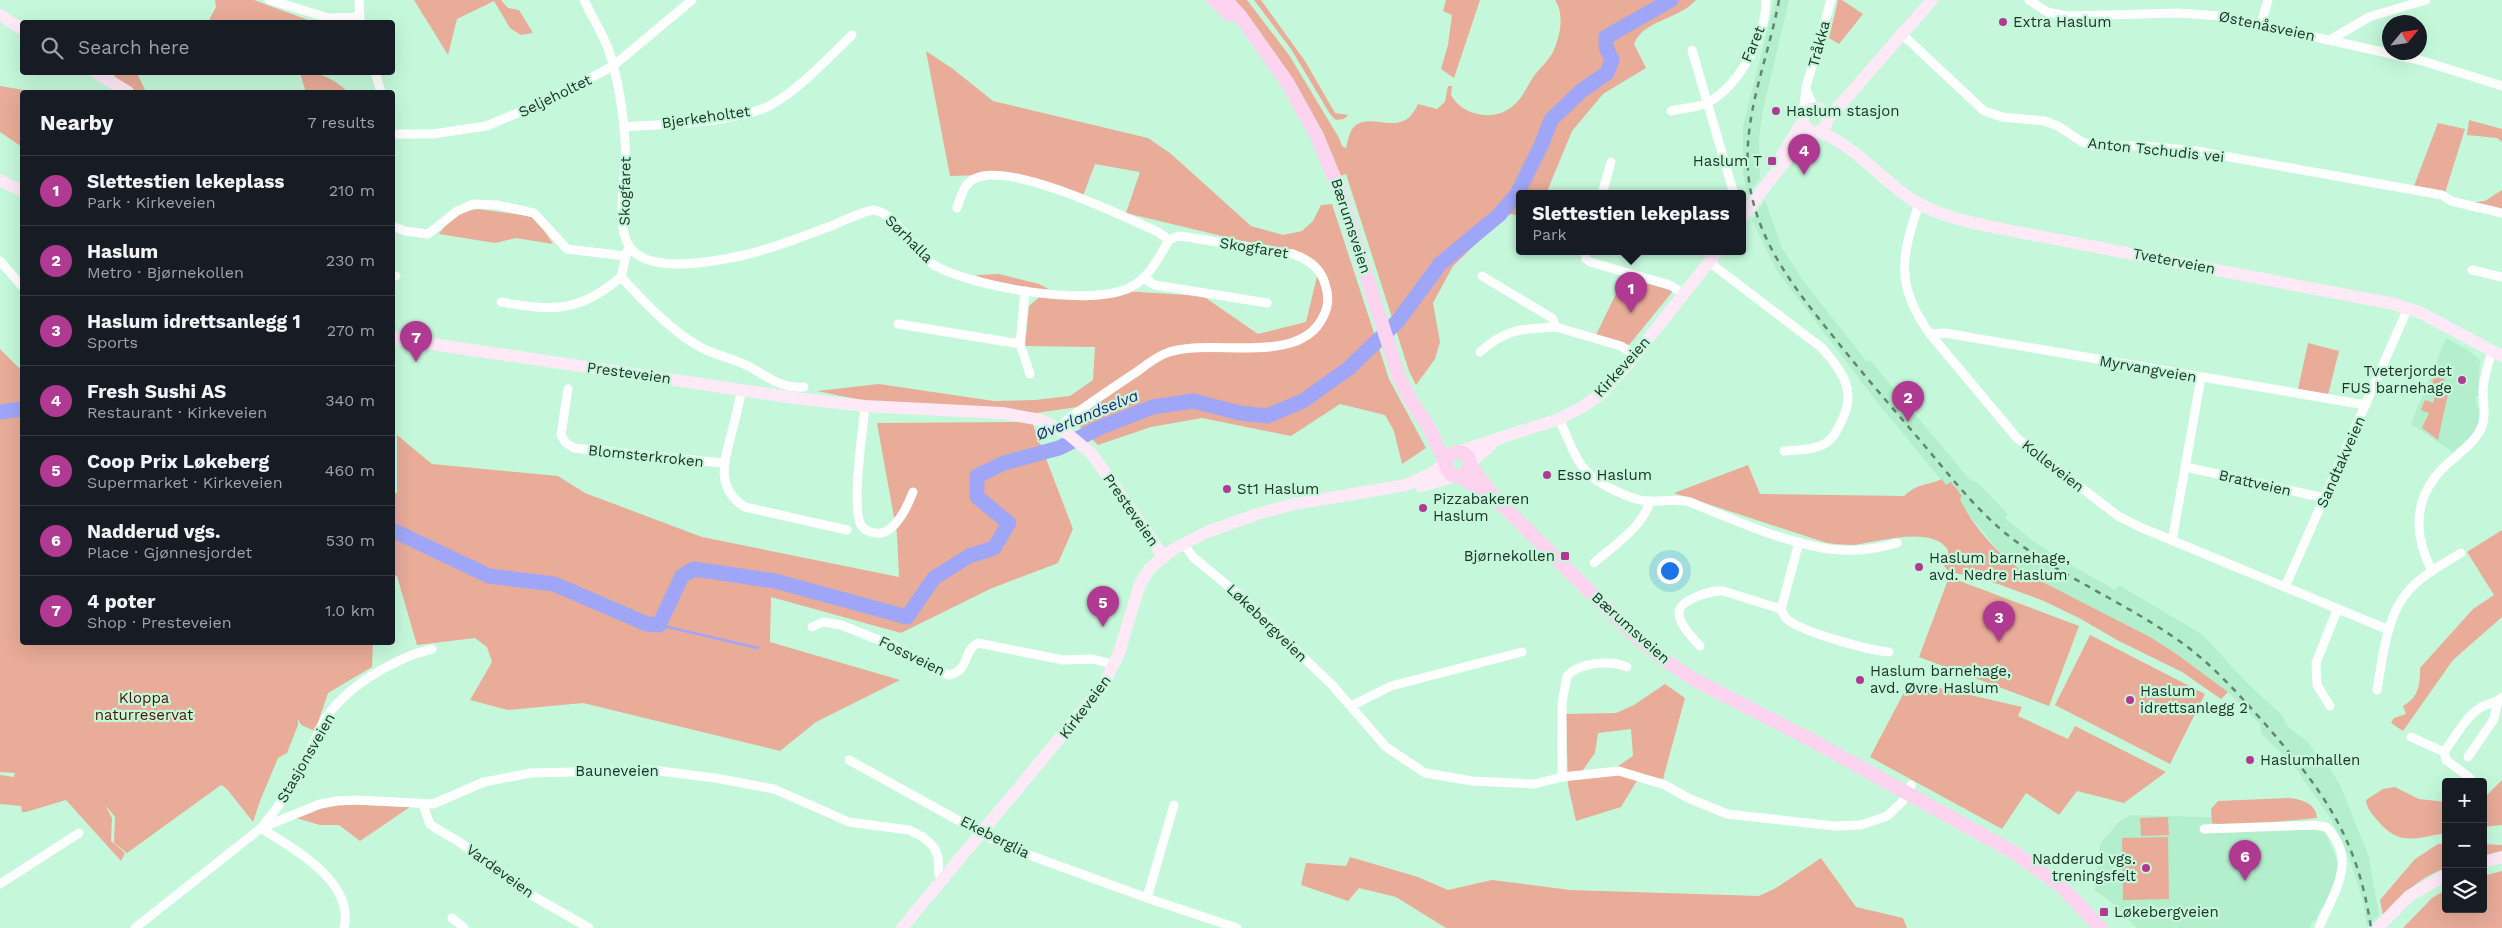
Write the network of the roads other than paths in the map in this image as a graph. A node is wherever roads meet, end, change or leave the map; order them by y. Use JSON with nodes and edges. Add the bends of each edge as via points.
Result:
{"nodes":[{"id":1,"x":269,"y":0,"type":"edge"},
{"id":2,"x":359,"y":0,"type":"edge"},
{"id":3,"x":584,"y":0,"type":"edge"},
{"id":4,"x":692,"y":0,"type":"edge"},
{"id":5,"x":1214,"y":0,"type":"edge"},
{"id":6,"x":1226,"y":0,"type":"edge"},
{"id":7,"x":1766,"y":0,"type":"edge"},
{"id":8,"x":1831,"y":0,"type":"edge"},
{"id":9,"x":1932,"y":0,"type":"edge"},
{"id":10,"x":2029,"y":0,"type":"edge"},
{"id":11,"x":2268,"y":0,"type":"edge"},
{"id":12,"x":2426,"y":0,"type":"edge"},
{"id":13,"x":0,"y":15,"type":"edge"},
{"id":14,"x":359,"y":20,"type":"edge"},
{"id":15,"x":2261,"y":24,"type":"junction"},
{"id":16,"x":20,"y":28,"type":"edge"},
{"id":17,"x":1902,"y":34,"type":"junction"},
{"id":18,"x":852,"y":35,"type":"dead end"},
{"id":19,"x":1253,"y":36,"type":"junction"},
{"id":20,"x":2330,"y":40,"type":"junction"},
{"id":21,"x":1692,"y":50,"type":"dead end"},
{"id":22,"x":613,"y":66,"type":"junction"},
{"id":23,"x":100,"y":75,"type":"edge"},
{"id":24,"x":376,"y":75,"type":"edge"},
{"id":25,"x":1860,"y":80,"type":"junction"},
{"id":26,"x":2502,"y":86,"type":"edge"},
{"id":27,"x":1806,"y":87,"type":"junction"},
{"id":28,"x":125,"y":90,"type":"edge"},
{"id":29,"x":380,"y":90,"type":"edge"},
{"id":30,"x":1708,"y":103,"type":"junction"},
{"id":31,"x":1816,"y":108,"type":"junction"},
{"id":32,"x":1671,"y":111,"type":"dead end"},
{"id":33,"x":1803,"y":119,"type":"junction"},
{"id":34,"x":1822,"y":127,"type":"junction"},
{"id":35,"x":624,"y":128,"type":"junction"},
{"id":36,"x":395,"y":134,"type":"edge"},
{"id":37,"x":1611,"y":162,"type":"dead end"},
{"id":38,"x":1776,"y":171,"type":"junction"},
{"id":39,"x":0,"y":180,"type":"edge"},
{"id":40,"x":20,"y":190,"type":"edge"},
{"id":41,"x":1603,"y":190,"type":"edge"},
{"id":42,"x":1733,"y":190,"type":"edge"},
{"id":43,"x":1919,"y":204,"type":"junction"},
{"id":44,"x":957,"y":208,"type":"dead end"},
{"id":45,"x":879,"y":210,"type":"joint"},
{"id":46,"x":1746,"y":211,"type":"edge"},
{"id":47,"x":2502,"y":213,"type":"edge"},
{"id":48,"x":395,"y":227,"type":"edge"},
{"id":49,"x":1169,"y":240,"type":"junction"},
{"id":50,"x":630,"y":247,"type":"junction"},
{"id":51,"x":1585,"y":255,"type":"edge"},
{"id":52,"x":625,"y":256,"type":"junction"},
{"id":53,"x":1713,"y":257,"type":"edge"},
{"id":54,"x":0,"y":261,"type":"edge"},
{"id":55,"x":2472,"y":270,"type":"dead end"},
{"id":56,"x":1482,"y":276,"type":"dead end"},
{"id":57,"x":621,"y":277,"type":"junction"},
{"id":58,"x":2502,"y":277,"type":"edge"},
{"id":59,"x":1143,"y":278,"type":"junction"},
{"id":60,"x":20,"y":284,"type":"edge"},
{"id":61,"x":1026,"y":291,"type":"junction"},
{"id":62,"x":1684,"y":294,"type":"junction"},
{"id":63,"x":501,"y":302,"type":"dead end"},
{"id":64,"x":1267,"y":303,"type":"dead end"},
{"id":65,"x":2408,"y":308,"type":"junction"},
{"id":66,"x":898,"y":324,"type":"dead end"},
{"id":67,"x":1556,"y":327,"type":"junction"},
{"id":68,"x":1930,"y":334,"type":"junction"},
{"id":69,"x":395,"y":337,"type":"edge"},
{"id":70,"x":1020,"y":344,"type":"junction"},
{"id":71,"x":1480,"y":352,"type":"dead end"},
{"id":72,"x":2497,"y":354,"type":"edge"},
{"id":73,"x":1635,"y":356,"type":"junction"},
{"id":74,"x":1030,"y":374,"type":"dead end"},
{"id":75,"x":2201,"y":378,"type":"junction"},
{"id":76,"x":804,"y":387,"type":"dead end"},
{"id":77,"x":568,"y":389,"type":"dead end"},
{"id":78,"x":742,"y":389,"type":"junction"},
{"id":79,"x":2366,"y":405,"type":"junction"},
{"id":80,"x":865,"y":406,"type":"junction"},
{"id":81,"x":1559,"y":419,"type":"junction"},
{"id":82,"x":1054,"y":426,"type":"junction"},
{"id":83,"x":1428,"y":426,"type":"junction"},
{"id":84,"x":1497,"y":441,"type":"junction"},
{"id":85,"x":1458,"y":451,"type":"junction"},
{"id":86,"x":1784,"y":452,"type":"dead end"},
{"id":87,"x":723,"y":463,"type":"junction"},
{"id":88,"x":1445,"y":463,"type":"junction"},
{"id":89,"x":1470,"y":464,"type":"junction"},
{"id":90,"x":2186,"y":467,"type":"junction"},
{"id":91,"x":1457,"y":476,"type":"junction"},
{"id":92,"x":913,"y":492,"type":"dead end"},
{"id":93,"x":1356,"y":495,"type":"junction"},
{"id":94,"x":2324,"y":498,"type":"junction"},
{"id":95,"x":1496,"y":500,"type":"junction"},
{"id":96,"x":1650,"y":501,"type":"junction"},
{"id":97,"x":848,"y":530,"type":"dead end"},
{"id":98,"x":2172,"y":541,"type":"junction"},
{"id":99,"x":1798,"y":542,"type":"junction"},
{"id":100,"x":1183,"y":543,"type":"junction"},
{"id":101,"x":1897,"y":543,"type":"dead end"},
{"id":102,"x":2460,"y":553,"type":"dead end"},
{"id":103,"x":1163,"y":556,"type":"junction"},
{"id":104,"x":1594,"y":563,"type":"dead end"},
{"id":105,"x":2432,"y":571,"type":"junction"},
{"id":106,"x":2284,"y":587,"type":"junction"},
{"id":107,"x":1781,"y":609,"type":"junction"},
{"id":108,"x":2337,"y":610,"type":"junction"},
{"id":109,"x":812,"y":627,"type":"dead end"},
{"id":110,"x":2389,"y":630,"type":"junction"},
{"id":111,"x":1700,"y":646,"type":"dead end"},
{"id":112,"x":432,"y":649,"type":"dead end"},
{"id":113,"x":1522,"y":652,"type":"dead end"},
{"id":114,"x":1889,"y":652,"type":"dead end"},
{"id":115,"x":1115,"y":665,"type":"junction"},
{"id":116,"x":1627,"y":666,"type":"dead end"},
{"id":117,"x":2377,"y":690,"type":"dead end"},
{"id":118,"x":2500,"y":699,"type":"edge"},
{"id":119,"x":1351,"y":706,"type":"junction"},
{"id":120,"x":2330,"y":706,"type":"dead end"},
{"id":121,"x":2411,"y":737,"type":"dead end"},
{"id":122,"x":2444,"y":752,"type":"junction"},
{"id":123,"x":2468,"y":757,"type":"dead end"},
{"id":124,"x":850,"y":760,"type":"dead end"},
{"id":125,"x":1562,"y":777,"type":"junction"},
{"id":126,"x":2470,"y":778,"type":"dead end"},
{"id":127,"x":1908,"y":789,"type":"junction"},
{"id":128,"x":423,"y":804,"type":"junction"},
{"id":129,"x":1174,"y":804,"type":"dead end"},
{"id":130,"x":261,"y":828,"type":"junction"},
{"id":131,"x":2204,"y":829,"type":"dead end"},
{"id":132,"x":79,"y":833,"type":"dead end"},
{"id":133,"x":983,"y":833,"type":"junction"},
{"id":134,"x":2502,"y":857,"type":"edge"},
{"id":135,"x":2487,"y":861,"type":"edge"},
{"id":136,"x":2442,"y":877,"type":"edge"},
{"id":137,"x":944,"y":880,"type":"junction"},
{"id":138,"x":0,"y":884,"type":"edge"},
{"id":139,"x":1147,"y":898,"type":"junction"},
{"id":140,"x":452,"y":918,"type":"dead end"},
{"id":141,"x":2320,"y":926,"type":"edge"},
{"id":142,"x":134,"y":928,"type":"edge"},
{"id":143,"x":344,"y":928,"type":"edge"},
{"id":144,"x":464,"y":928,"type":"edge"},
{"id":145,"x":589,"y":928,"type":"edge"},
{"id":146,"x":902,"y":928,"type":"edge"},
{"id":147,"x":1237,"y":928,"type":"edge"},
{"id":148,"x":2100,"y":928,"type":"edge"},
{"id":149,"x":2109,"y":928,"type":"edge"},
{"id":150,"x":2378,"y":928,"type":"edge"}],
"edges":[{"from":1,"to":14,"type":"street","via":[[329,18]]},
{"from":2,"to":14,"type":"street"},
{"from":3,"to":22,"type":"street","name":"Skogfaret"},
{"from":4,"to":22,"type":"street","name":"Seljeholtet"},
{"from":5,"to":19,"type":"main road","name":"Bærumsveien"},
{"from":6,"to":19,"type":"main road","name":"Bærumsveien"},
{"from":7,"to":30,"type":"street","name":"Faret","via":[[1762,28],[1749,58],[1729,84]]},
{"from":8,"to":27,"type":"street","name":"Tråkka"},
{"from":9,"to":17,"type":"main road"},
{"from":10,"to":15,"type":"street","name":"Østenåsveien","via":[[2057,15],[2201,13]]},
{"from":11,"to":15,"type":"street"},
{"from":12,"to":20,"type":"street","via":[[2369,17]]},
{"from":13,"to":16,"type":"main road"},
{"from":15,"to":20,"type":"street","name":"Østenåsveien"},
{"from":17,"to":25,"type":"main road"},
{"from":17,"to":47,"type":"street","name":"Anton Tschudis vei","via":[[1984,111],[2002,117],[2045,121],[2095,146],[2196,151],[2442,195],[2451,201]]},
{"from":18,"to":35,"type":"street","name":"Bjerkeholtet","via":[[811,74],[771,105],[726,117]]},
{"from":19,"to":83,"type":"main road","name":"Bærumsveien","via":[[1287,82],[1317,136],[1341,196],[1399,377]]},
{"from":20,"to":26,"type":"street","name":"Østenåsveien","via":[[2423,61]]},
{"from":21,"to":30,"type":"street"},
{"from":22,"to":35,"type":"street","name":"Skogfaret"},
{"from":22,"to":36,"type":"street","name":"Seljeholtet","via":[[549,100],[486,126],[433,134]]},
{"from":23,"to":28,"type":"main road"},
{"from":24,"to":29,"type":"street"},
{"from":25,"to":31,"type":"main road","via":[[1840,97]]},
{"from":25,"to":34,"type":"main road"},
{"from":27,"to":31,"type":"street","name":"Tråkka"},
{"from":27,"to":33,"type":"street","name":"Tråkka"},
{"from":30,"to":32,"type":"street","name":"Faret"},
{"from":30,"to":42,"type":"street"},
{"from":31,"to":33,"type":"main road","via":[[1806,112]]},
{"from":31,"to":34,"type":"main road","via":[[1825,113]]},
{"from":33,"to":34,"type":"main road","via":[[1807,130]]},
{"from":33,"to":38,"type":"main road"},
{"from":34,"to":38,"type":"main road","via":[[1799,145]]},
{"from":34,"to":43,"type":"main road","name":"Tveterveien"},
{"from":35,"to":50,"type":"street","name":"Skogfaret","via":[[623,216]]},
{"from":37,"to":41,"type":"street"},
{"from":38,"to":46,"type":"main road"},
{"from":39,"to":40,"type":"main road"},
{"from":43,"to":65,"type":"main road","name":"Tveterveien","via":[[1954,218],[1993,227]]},
{"from":43,"to":68,"type":"street","name":"Kolleveien","via":[[1903,271],[1909,300]]},
{"from":44,"to":49,"type":"street","via":[[965,187],[972,180],[984,175],[999,175],[1080,197]]},
{"from":45,"to":50,"type":"street","name":"Skogfaret","via":[[865,211],[783,243],[730,258],[671,264],[644,257]]},
{"from":45,"to":61,"type":"street","name":"Sørhalla","via":[[895,222],[932,264],[966,278]]},
{"from":48,"to":52,"type":"street","via":[[428,234],[457,211],[474,204],[497,206],[534,213],[567,249]]},
{"from":49,"to":59,"type":"street","name":"Sørhalla"},
{"from":49,"to":82,"type":"street","name":"Skogfaret","via":[[1187,237],[1306,259],[1324,280],[1328,294],[1321,322],[1307,336],[1294,342],[1261,347],[1188,349],[1162,355]]},
{"from":50,"to":52,"type":"street"},
{"from":51,"to":62,"type":"street","via":[[1590,262],[1670,285]]},
{"from":52,"to":57,"type":"street"},
{"from":53,"to":62,"type":"main road","name":"Kirkeveien"},
{"from":53,"to":86,"type":"street","via":[[1822,348],[1848,388],[1849,398],[1842,421],[1826,443]]},
{"from":54,"to":60,"type":"street"},
{"from":55,"to":58,"type":"street"},
{"from":56,"to":67,"type":"street","via":[[1552,318]]},
{"from":57,"to":63,"type":"street","via":[[596,295],[568,307],[537,308]]},
{"from":57,"to":76,"type":"street","via":[[656,312],[702,348],[746,365],[781,385]]},
{"from":59,"to":61,"type":"street","name":"Sørhalla","via":[[1130,288],[1104,294]]},
{"from":59,"to":64,"type":"street","via":[[1155,285]]},
{"from":61,"to":70,"type":"street"},
{"from":62,"to":73,"type":"main road","name":"Kirkeveien"},
{"from":65,"to":72,"type":"main road","name":"Tveterveien"},
{"from":65,"to":79,"type":"street","name":"Sandtakveien"},
{"from":66,"to":70,"type":"street"},
{"from":67,"to":71,"type":"street","via":[[1526,328],[1507,333]]},
{"from":67,"to":73,"type":"street","via":[[1615,344]]},
{"from":68,"to":75,"type":"street","name":"Myrvangveien","via":[[1945,333]]},
{"from":68,"to":98,"type":"street","name":"Kolleveien","via":[[2006,427],[2026,446],[2118,516]]},
{"from":69,"to":78,"type":"main road","name":"Presteveien"},
{"from":70,"to":74,"type":"street"},
{"from":72,"to":105,"type":"street","name":"Tveterveien","via":[[2484,377],[2484,419],[2480,431],[2435,478],[2419,514],[2418,536]]},
{"from":73,"to":81,"type":"main road","name":"Kirkeveien","via":[[1601,394]]},
{"from":75,"to":79,"type":"street","name":"Myrvangveien"},
{"from":75,"to":90,"type":"street"},
{"from":77,"to":87,"type":"street","name":"Blomsterkroken","via":[[561,435],[574,448]]},
{"from":78,"to":80,"type":"main road","name":"Presteveien"},
{"from":78,"to":87,"type":"street","name":"Blomsterkroken"},
{"from":79,"to":94,"type":"street","name":"Sandtakveien"},
{"from":80,"to":82,"type":"main road","name":"Presteveien","via":[[1002,413]]},
{"from":80,"to":92,"type":"street","via":[[858,486],[861,526],[877,533],[893,527]]},
{"from":81,"to":84,"type":"main road","name":"Kirkeveien"},
{"from":81,"to":96,"type":"street","via":[[1589,476],[1599,484],[1628,496]]},
{"from":82,"to":103,"type":"main road","name":"Presteveien","via":[[1076,440],[1099,463]]},
{"from":83,"to":85,"type":"main road","name":"Bærumsveien"},
{"from":83,"to":88,"type":"main road","name":"Bærumsveien"},
{"from":84,"to":85,"type":"main road","name":"Kirkeveien"},
{"from":84,"to":89,"type":"main road","name":"Kirkeveien"},
{"from":85,"to":88,"type":"main road","via":[[1450,454]]},
{"from":85,"to":89,"type":"main road","via":[[1467,455]]},
{"from":87,"to":97,"type":"street","name":"Blomsterkroken","via":[[726,484],[745,507]]},
{"from":88,"to":91,"type":"main road","via":[[1448,472]]},
{"from":88,"to":93,"type":"main road","name":"Kirkeveien","via":[[1420,480]]},
{"from":89,"to":91,"type":"main road","via":[[1466,472]]},
{"from":89,"to":95,"type":"main road","name":"Bærumsveien"},
{"from":90,"to":94,"type":"street","name":"Brattveien"},
{"from":90,"to":98,"type":"street"},
{"from":91,"to":93,"type":"main road","name":"Kirkeveien","via":[[1400,494]]},
{"from":91,"to":95,"type":"main road","name":"Bærumsveien"},
{"from":93,"to":100,"type":"main road","name":"Kirkeveien","via":[[1277,508],[1224,525]]},
{"from":94,"to":106,"type":"street","name":"Sandtakveien"},
{"from":95,"to":127,"type":"main road","name":"Bærumsveien","via":[[1660,657],[1695,680]]},
{"from":96,"to":99,"type":"street","via":[[1690,502]]},
{"from":96,"to":104,"type":"street","via":[[1640,522]]},
{"from":98,"to":106,"type":"street","name":"Kolleveien"},
{"from":99,"to":101,"type":"street","via":[[1843,550]]},
{"from":99,"to":107,"type":"street"},
{"from":100,"to":103,"type":"main road","name":"Kirkeveien"},
{"from":100,"to":119,"type":"street","name":"Løkebergveien","via":[[1193,557],[1239,594]]},
{"from":102,"to":105,"type":"street"},
{"from":103,"to":115,"type":"main road","name":"Kirkeveien","via":[[1140,584]]},
{"from":105,"to":110,"type":"street","via":[[2416,582],[2402,599]]},
{"from":106,"to":108,"type":"street","name":"Kolleveien"},
{"from":107,"to":111,"type":"street","via":[[1723,591],[1702,594],[1688,601],[1679,613],[1689,634]]},
{"from":107,"to":114,"type":"street","via":[[1796,625],[1876,651]]},
{"from":108,"to":110,"type":"street","name":"Kolleveien"},
{"from":108,"to":120,"type":"street","via":[[2316,663],[2317,685]]},
{"from":109,"to":115,"type":"street","name":"Fossveien","via":[[823,622],[841,625],[894,646],[932,669],[949,675],[962,669],[970,651],[978,643],[1063,660],[1093,659]]},
{"from":110,"to":117,"type":"street"},
{"from":112,"to":130,"type":"street","name":"Stasjonsveien","via":[[373,674],[338,704],[325,720],[282,802]]},
{"from":113,"to":119,"type":"street","via":[[1391,686]]},
{"from":115,"to":133,"type":"main road","name":"Kirkeveien","via":[[1088,706]]},
{"from":116,"to":125,"type":"street","via":[[1608,662],[1575,670],[1567,676],[1562,703]]},
{"from":118,"to":122,"type":"street","via":[[2481,707],[2471,716]]},
{"from":118,"to":123,"type":"street","via":[[2494,719]]},
{"from":119,"to":125,"type":"street","name":"Løkebergveien","via":[[1386,747],[1425,773],[1487,783],[1534,784]]},
{"from":121,"to":122,"type":"street"},
{"from":122,"to":126,"type":"street","via":[[2446,760]]},
{"from":124,"to":133,"type":"street","name":"Ekeberglia"},
{"from":125,"to":127,"type":"street","name":"Løkebergveien","via":[[1606,771],[1629,772],[1727,814],[1836,826],[1861,825],[1887,816],[1902,802]]},
{"from":127,"to":148,"type":"main road","name":"Bærumsveien","via":[[2043,872],[2076,900]]},
{"from":127,"to":149,"type":"main road","name":"Bærumsveien","via":[[1976,820],[2047,867],[2083,898]]},
{"from":128,"to":130,"type":"street","name":"Bauneveien","via":[[337,801],[320,804]]},
{"from":128,"to":137,"type":"street","name":"Bauneveien","via":[[443,801],[484,782],[531,773],[652,770],[715,778],[774,789],[850,822],[915,833],[930,842],[936,851],[939,874]]},
{"from":128,"to":145,"type":"street","name":"Vardeveien","via":[[430,824],[533,896]]},
{"from":129,"to":139,"type":"street"},
{"from":130,"to":142,"type":"street","name":"Stasjonsveien"},
{"from":130,"to":143,"type":"street","via":[[317,866],[327,877],[345,907],[347,918]]},
{"from":131,"to":141,"type":"street","via":[[2326,827],[2340,850],[2342,873]]},
{"from":132,"to":138,"type":"street"},
{"from":133,"to":137,"type":"main road","name":"Kirkeveien"},
{"from":133,"to":139,"type":"street","name":"Ekeberglia","via":[[1030,855]]},
{"from":134,"to":135,"type":"main road"},
{"from":136,"to":150,"type":"main road","via":[[2409,896]]},
{"from":137,"to":146,"type":"main road","name":"Kirkeveien"},
{"from":139,"to":147,"type":"street","name":"Ekeberglia"},
{"from":140,"to":144,"type":"street"}]}
